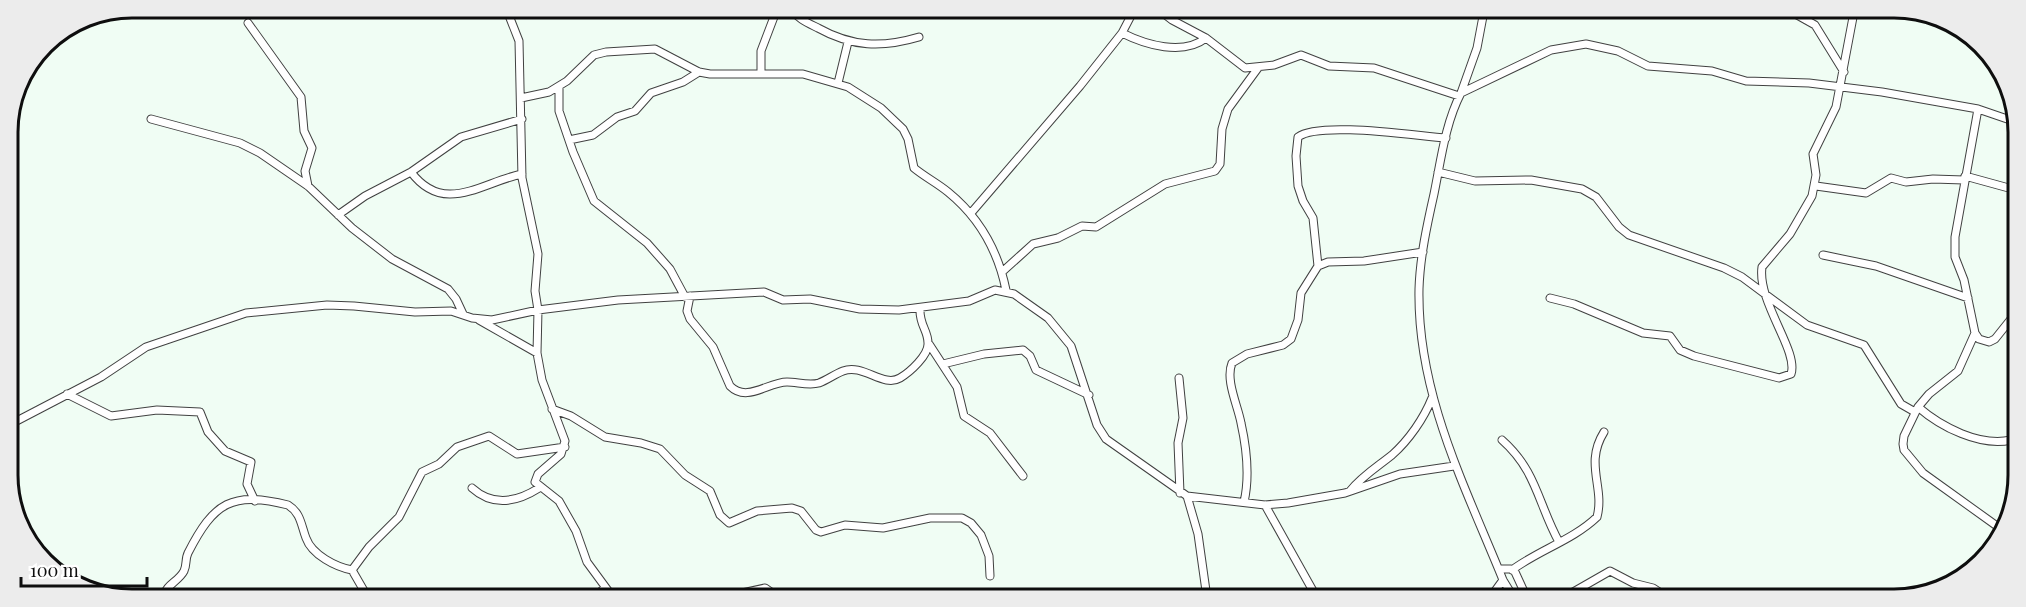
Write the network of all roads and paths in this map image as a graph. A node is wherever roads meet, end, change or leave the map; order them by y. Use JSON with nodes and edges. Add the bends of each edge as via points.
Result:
{"nodes":[{"id":1,"x":510,"y":18,"type":"edge"},
{"id":2,"x":774,"y":18,"type":"edge"},
{"id":3,"x":798,"y":18,"type":"edge"},
{"id":4,"x":1130,"y":18,"type":"edge"},
{"id":5,"x":1169,"y":18,"type":"edge"},
{"id":6,"x":1483,"y":18,"type":"edge"},
{"id":7,"x":1802,"y":18,"type":"edge"},
{"id":8,"x":1853,"y":18,"type":"edge"},
{"id":9,"x":248,"y":23,"type":"dead end"},
{"id":10,"x":1122,"y":33,"type":"junction"},
{"id":11,"x":919,"y":37,"type":"dead end"},
{"id":12,"x":1206,"y":38,"type":"junction"},
{"id":13,"x":848,"y":42,"type":"junction"},
{"id":14,"x":1257,"y":68,"type":"junction"},
{"id":15,"x":699,"y":72,"type":"junction"},
{"id":16,"x":761,"y":72,"type":"junction"},
{"id":17,"x":1844,"y":73,"type":"junction"},
{"id":18,"x":838,"y":83,"type":"junction"},
{"id":19,"x":559,"y":87,"type":"junction"},
{"id":20,"x":1842,"y":87,"type":"junction"},
{"id":21,"x":1460,"y":94,"type":"junction"},
{"id":22,"x":521,"y":98,"type":"junction"},
{"id":23,"x":1978,"y":109,"type":"junction"},
{"id":24,"x":522,"y":118,"type":"junction"},
{"id":25,"x":151,"y":119,"type":"dead end"},
{"id":26,"x":2007,"y":119,"type":"edge"},
{"id":27,"x":1446,"y":138,"type":"junction"},
{"id":28,"x":569,"y":140,"type":"junction"},
{"id":29,"x":411,"y":172,"type":"junction"},
{"id":30,"x":1438,"y":172,"type":"junction"},
{"id":31,"x":522,"y":174,"type":"junction"},
{"id":32,"x":1964,"y":178,"type":"junction"},
{"id":33,"x":308,"y":186,"type":"junction"},
{"id":34,"x":1816,"y":186,"type":"junction"},
{"id":35,"x":2008,"y":188,"type":"edge"},
{"id":36,"x":971,"y":213,"type":"junction"},
{"id":37,"x":338,"y":215,"type":"junction"},
{"id":38,"x":1423,"y":252,"type":"junction"},
{"id":39,"x":1823,"y":255,"type":"dead end"},
{"id":40,"x":1318,"y":266,"type":"junction"},
{"id":41,"x":1002,"y":272,"type":"junction"},
{"id":42,"x":1006,"y":290,"type":"junction"},
{"id":43,"x":1764,"y":292,"type":"junction"},
{"id":44,"x":687,"y":297,"type":"junction"},
{"id":45,"x":1550,"y":298,"type":"dead end"},
{"id":46,"x":1968,"y":298,"type":"junction"},
{"id":47,"x":920,"y":308,"type":"junction"},
{"id":48,"x":538,"y":310,"type":"junction"},
{"id":49,"x":463,"y":314,"type":"junction"},
{"id":50,"x":477,"y":319,"type":"junction"},
{"id":51,"x":2008,"y":323,"type":"edge"},
{"id":52,"x":1975,"y":333,"type":"junction"},
{"id":53,"x":929,"y":344,"type":"junction"},
{"id":54,"x":537,"y":353,"type":"junction"},
{"id":55,"x":943,"y":364,"type":"junction"},
{"id":56,"x":1179,"y":378,"type":"dead end"},
{"id":57,"x":68,"y":394,"type":"junction"},
{"id":58,"x":1089,"y":395,"type":"junction"},
{"id":59,"x":1432,"y":398,"type":"junction"},
{"id":60,"x":552,"y":409,"type":"junction"},
{"id":61,"x":1917,"y":410,"type":"junction"},
{"id":62,"x":18,"y":420,"type":"edge"},
{"id":63,"x":1604,"y":432,"type":"dead end"},
{"id":64,"x":2008,"y":438,"type":"edge"},
{"id":65,"x":1502,"y":441,"type":"dead end"},
{"id":66,"x":565,"y":447,"type":"junction"},
{"id":67,"x":1455,"y":466,"type":"junction"},
{"id":68,"x":1023,"y":476,"type":"dead end"},
{"id":69,"x":472,"y":488,"type":"dead end"},
{"id":70,"x":540,"y":488,"type":"junction"},
{"id":71,"x":1350,"y":491,"type":"junction"},
{"id":72,"x":1183,"y":495,"type":"junction"},
{"id":73,"x":255,"y":501,"type":"junction"},
{"id":74,"x":1244,"y":502,"type":"junction"},
{"id":75,"x":1265,"y":505,"type":"junction"},
{"id":76,"x":1996,"y":525,"type":"edge"},
{"id":77,"x":1559,"y":542,"type":"junction"},
{"id":78,"x":1499,"y":569,"type":"junction"},
{"id":79,"x":352,"y":570,"type":"junction"},
{"id":80,"x":1512,"y":570,"type":"junction"},
{"id":81,"x":990,"y":576,"type":"dead end"},
{"id":82,"x":1503,"y":580,"type":"junction"},
{"id":83,"x":605,"y":588,"type":"edge"},
{"id":84,"x":166,"y":589,"type":"edge"},
{"id":85,"x":363,"y":589,"type":"edge"},
{"id":86,"x":1206,"y":589,"type":"edge"},
{"id":87,"x":1312,"y":589,"type":"edge"},
{"id":88,"x":1499,"y":589,"type":"edge"},
{"id":89,"x":1508,"y":589,"type":"edge"},
{"id":90,"x":1522,"y":589,"type":"edge"},
{"id":91,"x":1578,"y":589,"type":"edge"},
{"id":92,"x":1655,"y":589,"type":"edge"}],
"edges":[{"from":1,"to":22,"type":"street","via":[[518,36]]},
{"from":2,"to":16,"type":"street","via":[[761,51]]},
{"from":3,"to":13,"type":"street"},
{"from":4,"to":10,"type":"street"},
{"from":5,"to":12,"type":"street"},
{"from":6,"to":21,"type":"street","via":[[1477,48]]},
{"from":7,"to":17,"type":"street","via":[[1815,26]]},
{"from":8,"to":17,"type":"street"},
{"from":9,"to":33,"type":"street","via":[[301,97],[304,131],[312,148],[305,171]]},
{"from":10,"to":12,"type":"street","via":[[1146,44],[1180,47],[1194,46]]},
{"from":10,"to":36,"type":"street"},
{"from":11,"to":13,"type":"street","via":[[883,45]]},
{"from":12,"to":14,"type":"street","via":[[1243,68]]},
{"from":13,"to":18,"type":"street"},
{"from":14,"to":21,"type":"street","via":[[1301,55],[1329,66],[1374,68]]},
{"from":14,"to":41,"type":"street","via":[[1228,109],[1222,129],[1220,164],[1215,171],[1165,184],[1096,227],[1082,226],[1033,244]]},
{"from":15,"to":16,"type":"street"},
{"from":15,"to":19,"type":"street","via":[[655,49],[606,52],[594,55]]},
{"from":15,"to":28,"type":"street","via":[[651,93],[635,111],[617,117],[593,135]]},
{"from":16,"to":18,"type":"street","via":[[803,74]]},
{"from":17,"to":20,"type":"street"},
{"from":18,"to":36,"type":"street","via":[[865,96],[898,123],[908,139],[914,168]]},
{"from":19,"to":22,"type":"street"},
{"from":19,"to":28,"type":"street","via":[[559,108]]},
{"from":20,"to":21,"type":"street","via":[[1746,81],[1712,71],[1647,66],[1618,51],[1575,44],[1551,50]]},
{"from":20,"to":23,"type":"street"},
{"from":20,"to":34,"type":"street","via":[[1832,120],[1815,147]]},
{"from":21,"to":27,"type":"street"},
{"from":22,"to":24,"type":"street"},
{"from":23,"to":26,"type":"street"},
{"from":23,"to":32,"type":"street"},
{"from":24,"to":29,"type":"street","via":[[464,136]]},
{"from":24,"to":31,"type":"street"},
{"from":25,"to":33,"type":"street","via":[[247,146]]},
{"from":27,"to":30,"type":"street"},
{"from":27,"to":40,"type":"street","via":[[1340,130],[1298,137],[1298,186],[1313,218]]},
{"from":28,"to":44,"type":"street","via":[[594,201],[647,243],[670,269]]},
{"from":29,"to":31,"type":"street","via":[[425,188],[440,193],[476,191]]},
{"from":29,"to":37,"type":"street"},
{"from":30,"to":38,"type":"street"},
{"from":30,"to":43,"type":"street","via":[[1475,181],[1531,180],[1582,189],[1596,197],[1629,235],[1724,268]]},
{"from":31,"to":48,"type":"street","via":[[538,254]]},
{"from":32,"to":34,"type":"street","via":[[1905,182],[1891,178],[1866,193]]},
{"from":32,"to":35,"type":"street"},
{"from":32,"to":46,"type":"street","via":[[1954,247]]},
{"from":33,"to":37,"type":"street"},
{"from":34,"to":43,"type":"street","via":[[1790,234],[1762,267]]},
{"from":36,"to":41,"type":"street","via":[[991,243]]},
{"from":37,"to":49,"type":"street","via":[[392,259],[448,289]]},
{"from":38,"to":40,"type":"street"},
{"from":38,"to":59,"type":"street","via":[[1419,301]]},
{"from":39,"to":46,"type":"street","via":[[1876,266]]},
{"from":40,"to":74,"type":"street","via":[[1301,293],[1291,339],[1283,345],[1247,354],[1230,367],[1249,475]]},
{"from":41,"to":42,"type":"street"},
{"from":42,"to":47,"type":"street","via":[[987,292],[969,301]]},
{"from":42,"to":58,"type":"street","via":[[1037,308],[1065,336],[1078,359]]},
{"from":43,"to":45,"type":"street","via":[[1792,362],[1791,374],[1785,378],[1694,357],[1680,350],[1670,336],[1643,333]]},
{"from":43,"to":61,"type":"street","via":[[1807,325],[1864,345],[1901,404]]},
{"from":44,"to":47,"type":"street","via":[[764,291],[783,300],[820,300],[860,309]]},
{"from":44,"to":48,"type":"street","via":[[618,300]]},
{"from":44,"to":53,"type":"street","via":[[690,319],[713,347],[730,386],[738,390],[759,391],[785,382],[816,384],[850,369],[892,381],[910,370]]},
{"from":46,"to":52,"type":"street"},
{"from":47,"to":53,"type":"street","via":[[920,324]]},
{"from":48,"to":50,"type":"street","via":[[492,320]]},
{"from":48,"to":54,"type":"street"},
{"from":49,"to":50,"type":"street"},
{"from":49,"to":57,"type":"street","via":[[327,305],[246,313],[146,347]]},
{"from":50,"to":54,"type":"street"},
{"from":51,"to":52,"type":"street","via":[[1989,342]]},
{"from":52,"to":61,"type":"street","via":[[1958,371],[1929,394]]},
{"from":53,"to":55,"type":"street"},
{"from":54,"to":60,"type":"street"},
{"from":55,"to":58,"type":"street","via":[[1023,350],[1036,370]]},
{"from":55,"to":68,"type":"street","via":[[957,387],[964,416],[990,433]]},
{"from":56,"to":72,"type":"street","via":[[1183,418],[1178,442]]},
{"from":57,"to":62,"type":"street"},
{"from":57,"to":73,"type":"street","via":[[111,416],[157,410],[201,412],[208,432],[225,451],[251,462],[247,484]]},
{"from":58,"to":72,"type":"street","via":[[1097,425],[1106,439]]},
{"from":59,"to":67,"type":"street"},
{"from":59,"to":71,"type":"street","via":[[1405,441]]},
{"from":60,"to":66,"type":"street"},
{"from":60,"to":81,"type":"street","via":[[605,437],[660,449],[685,475],[710,491],[720,515],[729,523],[757,511],[792,508],[801,511],[821,532],[848,525],[883,528],[930,518],[962,518],[984,540]]},
{"from":61,"to":64,"type":"street","via":[[1968,435],[1991,442]]},
{"from":61,"to":76,"type":"street","via":[[1903,444],[1911,459],[1935,483]]},
{"from":63,"to":77,"type":"street","via":[[1594,462],[1597,517]]},
{"from":65,"to":77,"type":"street","via":[[1530,473]]},
{"from":66,"to":70,"type":"street","via":[[538,474],[535,482]]},
{"from":66,"to":79,"type":"street","via":[[517,454],[492,436],[457,447],[418,477],[399,517]]},
{"from":67,"to":71,"type":"street","via":[[1400,474]]},
{"from":67,"to":78,"type":"street"},
{"from":69,"to":70,"type":"street","via":[[497,501],[518,499]]},
{"from":70,"to":83,"type":"street","via":[[559,501],[587,562]]},
{"from":71,"to":75,"type":"street","via":[[1316,500]]},
{"from":72,"to":74,"type":"street"},
{"from":72,"to":86,"type":"street","via":[[1198,534]]},
{"from":73,"to":79,"type":"street","via":[[295,509],[309,543],[338,567]]},
{"from":73,"to":84,"type":"street","via":[[230,501],[215,513],[187,556],[183,573]]},
{"from":74,"to":75,"type":"street"},
{"from":75,"to":87,"type":"street"},
{"from":77,"to":80,"type":"street"},
{"from":78,"to":80,"type":"street"},
{"from":78,"to":82,"type":"street"},
{"from":79,"to":85,"type":"street"},
{"from":80,"to":90,"type":"street"},
{"from":82,"to":88,"type":"street"},
{"from":82,"to":89,"type":"street"},
{"from":91,"to":92,"type":"street","via":[[1612,571]]}]}
